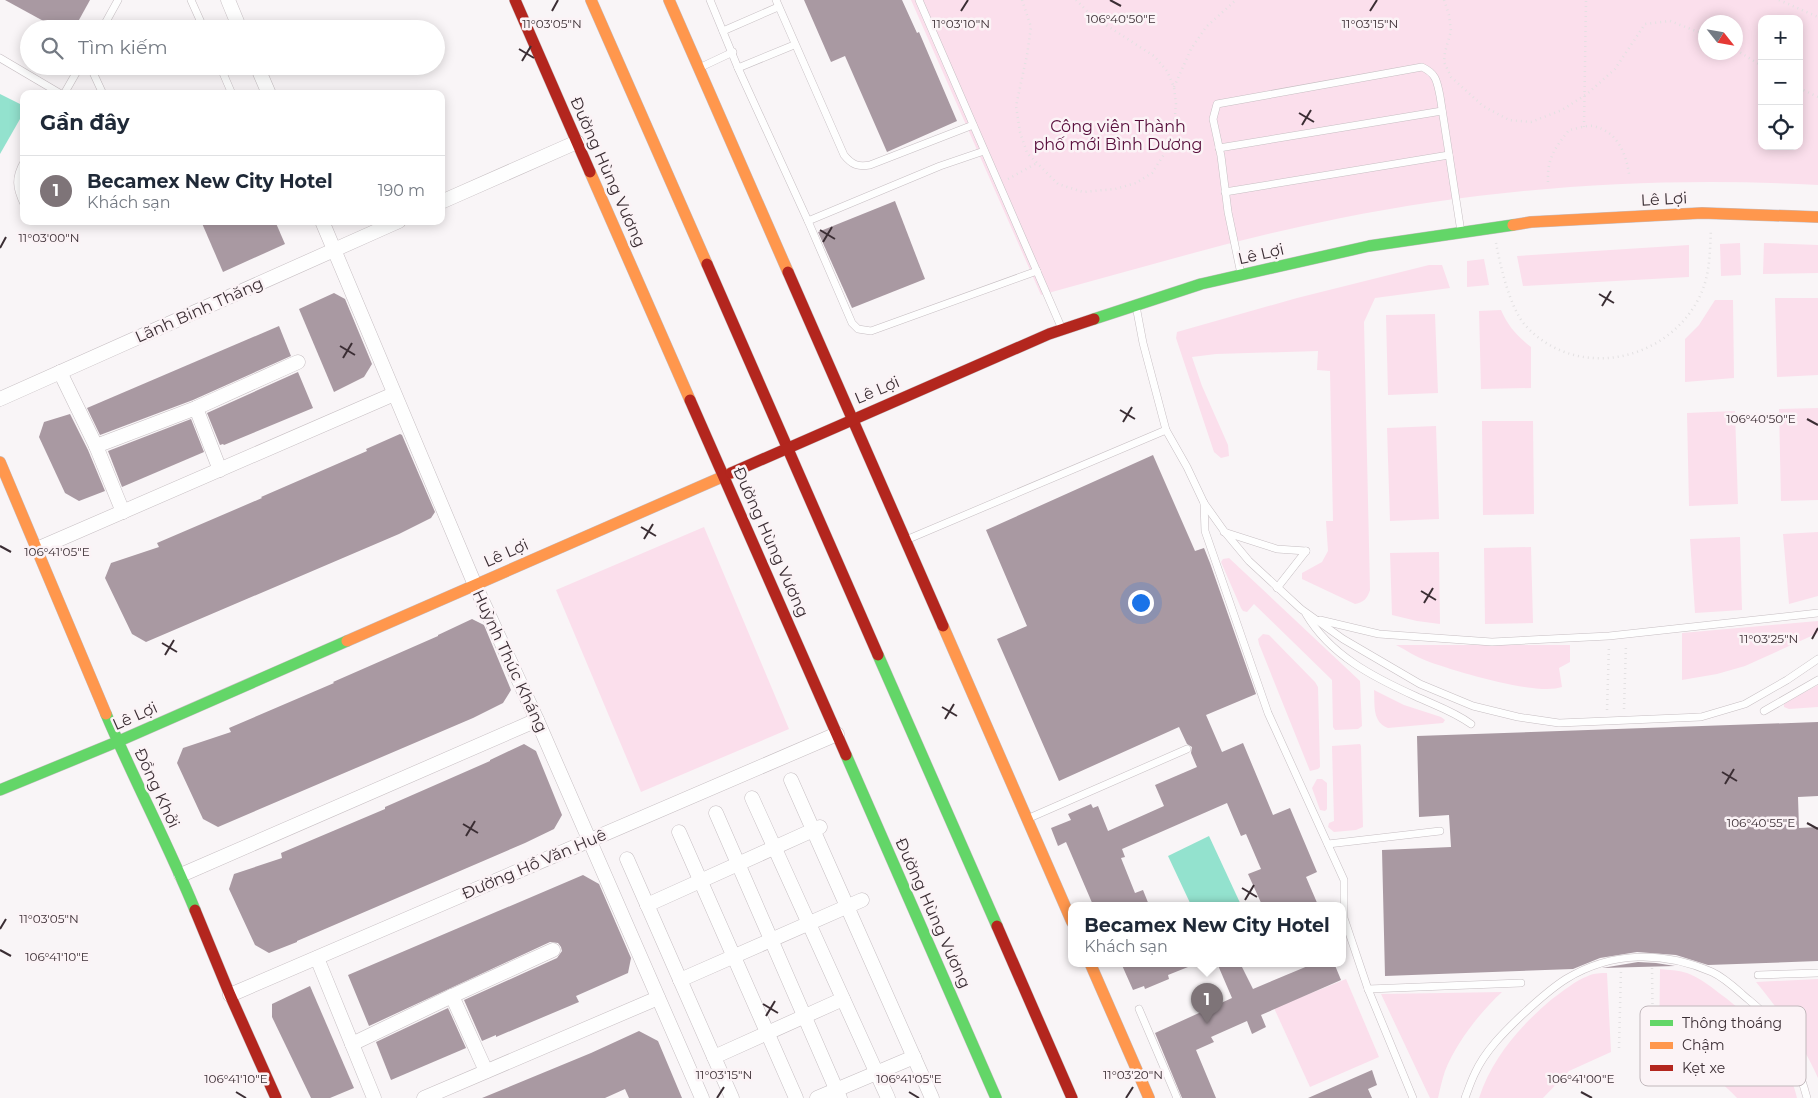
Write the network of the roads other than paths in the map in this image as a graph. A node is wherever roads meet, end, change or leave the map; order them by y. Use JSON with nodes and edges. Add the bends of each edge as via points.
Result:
{"nodes":[{"id":1,"x":118,"y":0,"type":"edge"},
{"id":2,"x":191,"y":0,"type":"edge"},
{"id":3,"x":228,"y":0,"type":"edge"},
{"id":4,"x":515,"y":0,"type":"edge"},
{"id":5,"x":591,"y":0,"type":"edge"},
{"id":6,"x":669,"y":0,"type":"edge"},
{"id":7,"x":710,"y":0,"type":"edge"},
{"id":8,"x":919,"y":0,"type":"edge"},
{"id":9,"x":777,"y":4,"type":"edge"},
{"id":10,"x":107,"y":20,"type":"edge"},
{"id":11,"x":200,"y":20,"type":"edge"},
{"id":12,"x":236,"y":20,"type":"edge"},
{"id":13,"x":723,"y":31,"type":"junction"},
{"id":14,"x":794,"y":45,"type":"junction"},
{"id":15,"x":733,"y":52,"type":"junction"},
{"id":16,"x":0,"y":58,"type":"edge"},
{"id":17,"x":698,"y":68,"type":"junction"},
{"id":18,"x":738,"y":68,"type":"junction"},
{"id":19,"x":20,"y":70,"type":"edge"},
{"id":20,"x":29,"y":75,"type":"edge"},
{"id":21,"x":74,"y":75,"type":"edge"},
{"id":22,"x":94,"y":75,"type":"edge"},
{"id":23,"x":224,"y":75,"type":"edge"},
{"id":24,"x":261,"y":75,"type":"edge"},
{"id":25,"x":55,"y":90,"type":"edge"},
{"id":26,"x":65,"y":90,"type":"edge"},
{"id":27,"x":101,"y":90,"type":"edge"},
{"id":28,"x":230,"y":90,"type":"edge"},
{"id":29,"x":268,"y":90,"type":"edge"},
{"id":30,"x":1442,"y":111,"type":"junction"},
{"id":31,"x":973,"y":125,"type":"junction"},
{"id":32,"x":577,"y":142,"type":"junction"},
{"id":33,"x":1219,"y":148,"type":"junction"},
{"id":34,"x":984,"y":150,"type":"junction"},
{"id":35,"x":1448,"y":155,"type":"junction"},
{"id":36,"x":20,"y":170,"type":"edge"},
{"id":37,"x":1225,"y":192,"type":"junction"},
{"id":38,"x":20,"y":196,"type":"edge"},
{"id":39,"x":445,"y":200,"type":"edge"},
{"id":40,"x":1818,"y":217,"type":"edge"},
{"id":41,"x":808,"y":221,"type":"junction"},
{"id":42,"x":324,"y":225,"type":"edge"},
{"id":43,"x":390,"y":225,"type":"edge"},
{"id":44,"x":1461,"y":232,"type":"junction"},
{"id":45,"x":333,"y":250,"type":"junction"},
{"id":46,"x":1037,"y":271,"type":"junction"},
{"id":47,"x":1241,"y":275,"type":"junction"},
{"id":48,"x":1136,"y":306,"type":"junction"},
{"id":49,"x":1062,"y":330,"type":"junction"},
{"id":50,"x":298,"y":362,"type":"dead end"},
{"id":51,"x":60,"y":372,"type":"junction"},
{"id":52,"x":394,"y":394,"type":"junction"},
{"id":53,"x":0,"y":399,"type":"edge"},
{"id":54,"x":196,"y":408,"type":"junction"},
{"id":55,"x":852,"y":419,"type":"junction"},
{"id":56,"x":1166,"y":430,"type":"junction"},
{"id":57,"x":96,"y":446,"type":"junction"},
{"id":58,"x":787,"y":448,"type":"junction"},
{"id":59,"x":0,"y":462,"type":"edge"},
{"id":60,"x":220,"y":470,"type":"junction"},
{"id":61,"x":724,"y":476,"type":"junction"},
{"id":62,"x":1204,"y":503,"type":"junction"},
{"id":63,"x":122,"y":512,"type":"junction"},
{"id":64,"x":1224,"y":531,"type":"junction"},
{"id":65,"x":905,"y":540,"type":"junction"},
{"id":66,"x":37,"y":550,"type":"junction"},
{"id":67,"x":475,"y":585,"type":"junction"},
{"id":68,"x":1277,"y":588,"type":"junction"},
{"id":69,"x":1305,"y":611,"type":"junction"},
{"id":70,"x":1818,"y":612,"type":"edge"},
{"id":71,"x":1314,"y":618,"type":"junction"},
{"id":72,"x":1818,"y":659,"type":"edge"},
{"id":73,"x":1818,"y":680,"type":"edge"},
{"id":74,"x":1764,"y":711,"type":"dead end"},
{"id":75,"x":537,"y":720,"type":"junction"},
{"id":76,"x":1471,"y":724,"type":"dead end"},
{"id":77,"x":837,"y":734,"type":"junction"},
{"id":78,"x":119,"y":741,"type":"junction"},
{"id":79,"x":1187,"y":749,"type":"dead end"},
{"id":80,"x":791,"y":780,"type":"dead end"},
{"id":81,"x":0,"y":790,"type":"edge"},
{"id":82,"x":752,"y":798,"type":"dead end"},
{"id":83,"x":716,"y":813,"type":"dead end"},
{"id":84,"x":1027,"y":819,"type":"junction"},
{"id":85,"x":817,"y":829,"type":"junction"},
{"id":86,"x":1440,"y":831,"type":"dead end"},
{"id":87,"x":679,"y":832,"type":"dead end"},
{"id":88,"x":590,"y":840,"type":"junction"},
{"id":89,"x":1328,"y":844,"type":"junction"},
{"id":90,"x":775,"y":848,"type":"junction"},
{"id":91,"x":626,"y":859,"type":"dead end"},
{"id":92,"x":739,"y":864,"type":"junction"},
{"id":93,"x":181,"y":875,"type":"junction"},
{"id":94,"x":701,"y":881,"type":"junction"},
{"id":95,"x":862,"y":900,"type":"dead end"},
{"id":96,"x":1344,"y":902,"type":"edge"},
{"id":97,"x":647,"y":905,"type":"junction"},
{"id":98,"x":847,"y":907,"type":"junction"},
{"id":99,"x":1068,"y":913,"type":"edge"},
{"id":100,"x":809,"y":923,"type":"junction"},
{"id":101,"x":1346,"y":924,"type":"edge"},
{"id":102,"x":772,"y":940,"type":"junction"},
{"id":103,"x":553,"y":950,"type":"dead end"},
{"id":104,"x":734,"y":957,"type":"junction"},
{"id":105,"x":317,"y":958,"type":"junction"},
{"id":106,"x":1092,"y":967,"type":"edge"},
{"id":107,"x":1818,"y":973,"type":"edge"},
{"id":108,"x":1758,"y":975,"type":"dead end"},
{"id":109,"x":680,"y":980,"type":"junction"},
{"id":110,"x":1521,"y":983,"type":"dead end"},
{"id":111,"x":1368,"y":989,"type":"junction"},
{"id":112,"x":230,"y":995,"type":"junction"},
{"id":113,"x":452,"y":996,"type":"junction"},
{"id":114,"x":658,"y":998,"type":"junction"},
{"id":115,"x":843,"y":999,"type":"junction"},
{"id":116,"x":1756,"y":1006,"type":"edge"},
{"id":117,"x":1139,"y":1009,"type":"dead end"},
{"id":118,"x":805,"y":1016,"type":"junction"},
{"id":119,"x":768,"y":1033,"type":"junction"},
{"id":120,"x":352,"y":1044,"type":"junction"},
{"id":121,"x":714,"y":1057,"type":"junction"},
{"id":122,"x":914,"y":1057,"type":"junction"},
{"id":123,"x":486,"y":1071,"type":"junction"},
{"id":124,"x":876,"y":1073,"type":"junction"},
{"id":125,"x":839,"y":1094,"type":"edge"},
{"id":126,"x":276,"y":1098,"type":"edge"},
{"id":127,"x":374,"y":1098,"type":"edge"},
{"id":128,"x":424,"y":1098,"type":"edge"},
{"id":129,"x":702,"y":1098,"type":"edge"},
{"id":130,"x":732,"y":1098,"type":"edge"},
{"id":131,"x":796,"y":1098,"type":"edge"},
{"id":132,"x":817,"y":1098,"type":"edge"},
{"id":133,"x":888,"y":1098,"type":"edge"},
{"id":134,"x":932,"y":1098,"type":"edge"},
{"id":135,"x":996,"y":1098,"type":"edge"},
{"id":136,"x":1072,"y":1098,"type":"edge"},
{"id":137,"x":1149,"y":1098,"type":"edge"},
{"id":138,"x":1177,"y":1098,"type":"edge"},
{"id":139,"x":1414,"y":1098,"type":"edge"},
{"id":140,"x":1464,"y":1098,"type":"edge"}],
"edges":[{"from":1,"to":10,"type":"lane"},
{"from":2,"to":11,"type":"lane"},
{"from":3,"to":12,"type":"street"},
{"from":4,"to":32,"type":"main road","name":"Đường Hùng Vương"},
{"from":5,"to":58,"type":"main road"},
{"from":6,"to":17,"type":"main road"},
{"from":7,"to":13,"type":"lane"},
{"from":8,"to":31,"type":"lane"},
{"from":9,"to":13,"type":"lane"},
{"from":9,"to":14,"type":"lane"},
{"from":13,"to":15,"type":"lane"},
{"from":14,"to":18,"type":"lane"},
{"from":14,"to":31,"type":"lane","via":[[850,163],[860,167],[870,165]]},
{"from":15,"to":17,"type":"lane"},
{"from":15,"to":18,"type":"lane"},
{"from":16,"to":19,"type":"lane"},
{"from":17,"to":55,"type":"main road"},
{"from":18,"to":41,"type":"lane"},
{"from":20,"to":25,"type":"lane"},
{"from":21,"to":26,"type":"lane"},
{"from":22,"to":27,"type":"lane"},
{"from":23,"to":28,"type":"lane"},
{"from":24,"to":29,"type":"street"},
{"from":30,"to":33,"type":"lane"},
{"from":30,"to":33,"type":"lane","via":[[1437,81],[1432,71],[1422,67],[1217,104],[1214,119]]},
{"from":30,"to":35,"type":"lane"},
{"from":31,"to":34,"type":"lane"},
{"from":32,"to":39,"type":"street"},
{"from":32,"to":61,"type":"main road","name":"Đường Hùng Vương"},
{"from":33,"to":37,"type":"lane"},
{"from":34,"to":41,"type":"lane"},
{"from":34,"to":46,"type":"lane"},
{"from":35,"to":37,"type":"lane"},
{"from":35,"to":44,"type":"lane"},
{"from":36,"to":38,"type":"lane","via":[[16,180]]},
{"from":37,"to":47,"type":"lane"},
{"from":40,"to":44,"type":"main road","name":"Lê Lợi","via":[[1711,213],[1531,222]]},
{"from":41,"to":46,"type":"lane","via":[[852,323],[858,329],[871,331]]},
{"from":42,"to":45,"type":"street","name":"Huỳnh Thúc Kháng"},
{"from":43,"to":45,"type":"street","name":"Lãnh Binh Thăng"},
{"from":44,"to":47,"type":"main road","name":"Lê Lợi","via":[[1369,246]]},
{"from":45,"to":51,"type":"street","name":"Lãnh Binh Thăng"},
{"from":45,"to":52,"type":"street","name":"Huỳnh Thúc Kháng"},
{"from":46,"to":49,"type":"lane"},
{"from":47,"to":48,"type":"main road","name":"Lê Lợi","via":[[1201,284]]},
{"from":48,"to":49,"type":"main road","name":"Lê Lợi"},
{"from":48,"to":56,"type":"lane"},
{"from":49,"to":55,"type":"main road","name":"Lê Lợi"},
{"from":50,"to":54,"type":"street"},
{"from":51,"to":53,"type":"street","name":"Lãnh Binh Thăng"},
{"from":51,"to":57,"type":"street"},
{"from":52,"to":60,"type":"street"},
{"from":52,"to":67,"type":"street","name":"Huỳnh Thúc Kháng"},
{"from":54,"to":57,"type":"street"},
{"from":54,"to":60,"type":"street"},
{"from":55,"to":58,"type":"main road","name":"Lê Lợi"},
{"from":55,"to":65,"type":"main road"},
{"from":56,"to":62,"type":"lane"},
{"from":56,"to":65,"type":"lane"},
{"from":57,"to":63,"type":"street"},
{"from":58,"to":61,"type":"main road","name":"Lê Lợi"},
{"from":58,"to":136,"type":"main road"},
{"from":59,"to":66,"type":"main road","name":"Đồng Khởi"},
{"from":60,"to":63,"type":"street"},
{"from":61,"to":67,"type":"main road","name":"Lê Lợi"},
{"from":61,"to":77,"type":"main road","name":"Đường Hùng Vương"},
{"from":62,"to":64,"type":"lane"},
{"from":62,"to":89,"type":"lane","via":[[1205,530],[1268,713]]},
{"from":63,"to":66,"type":"street"},
{"from":64,"to":68,"type":"lane"},
{"from":64,"to":68,"type":"lane","via":[[1277,549],[1306,551]]},
{"from":65,"to":84,"type":"main road"},
{"from":66,"to":78,"type":"main road","name":"Đồng Khởi"},
{"from":67,"to":75,"type":"street","name":"Huỳnh Thúc Kháng"},
{"from":67,"to":78,"type":"main road","name":"Lê Lợi"},
{"from":68,"to":69,"type":"lane"},
{"from":69,"to":71,"type":"lane"},
{"from":69,"to":76,"type":"lane","via":[[1313,625],[1339,652],[1368,673],[1454,712]]},
{"from":70,"to":71,"type":"lane","via":[[1609,636],[1492,642],[1379,634]]},
{"from":71,"to":72,"type":"lane","via":[[1420,684],[1473,706],[1559,723],[1701,717],[1745,704]]},
{"from":73,"to":74,"type":"lane"},
{"from":75,"to":88,"type":"street","name":"Huỳnh Thúc Kháng"},
{"from":75,"to":93,"type":"street"},
{"from":77,"to":88,"type":"street","name":"Đường Hồ Văn Huê"},
{"from":77,"to":135,"type":"main road","name":"Đường Hùng Vương"},
{"from":78,"to":81,"type":"main road","name":"Lê Lợi"},
{"from":78,"to":93,"type":"main road","name":"Đồng Khởi"},
{"from":79,"to":84,"type":"lane"},
{"from":80,"to":85,"type":"street"},
{"from":82,"to":90,"type":"street"},
{"from":83,"to":92,"type":"street"},
{"from":84,"to":99,"type":"main road"},
{"from":85,"to":90,"type":"street"},
{"from":85,"to":98,"type":"street"},
{"from":86,"to":89,"type":"lane"},
{"from":87,"to":94,"type":"street"},
{"from":88,"to":105,"type":"street","name":"Đường Hồ Văn Huê"},
{"from":88,"to":114,"type":"street","name":"Huỳnh Thúc Kháng"},
{"from":89,"to":96,"type":"lane","via":[[1344,880]]},
{"from":90,"to":92,"type":"street"},
{"from":90,"to":100,"type":"street"},
{"from":91,"to":97,"type":"street"},
{"from":92,"to":94,"type":"street"},
{"from":92,"to":102,"type":"street"},
{"from":93,"to":112,"type":"main road","name":"Đồng Khởi"},
{"from":94,"to":97,"type":"street"},
{"from":94,"to":104,"type":"street"},
{"from":95,"to":98,"type":"street"},
{"from":97,"to":109,"type":"street"},
{"from":98,"to":100,"type":"street"},
{"from":98,"to":122,"type":"street"},
{"from":100,"to":102,"type":"street"},
{"from":100,"to":115,"type":"street"},
{"from":101,"to":111,"type":"lane"},
{"from":102,"to":104,"type":"street"},
{"from":102,"to":118,"type":"street"},
{"from":103,"to":113,"type":"street"},
{"from":104,"to":109,"type":"street"},
{"from":104,"to":119,"type":"street"},
{"from":105,"to":112,"type":"street","name":"Đường Hồ Văn Huê"},
{"from":105,"to":120,"type":"street"},
{"from":106,"to":137,"type":"main road"},
{"from":107,"to":108,"type":"lane"},
{"from":109,"to":121,"type":"street"},
{"from":110,"to":111,"type":"lane"},
{"from":111,"to":139,"type":"lane"},
{"from":112,"to":126,"type":"main road","name":"Đồng Khởi"},
{"from":113,"to":120,"type":"street"},
{"from":113,"to":123,"type":"street"},
{"from":114,"to":123,"type":"street"},
{"from":114,"to":129,"type":"street","name":"Huỳnh Thúc Kháng"},
{"from":115,"to":118,"type":"street"},
{"from":115,"to":124,"type":"street"},
{"from":116,"to":140,"type":"lane","via":[[1712,972],[1675,960],[1652,956],[1601,963],[1567,979],[1540,997],[1492,1046],[1475,1072]]},
{"from":117,"to":138,"type":"lane"},
{"from":118,"to":119,"type":"street"},
{"from":118,"to":125,"type":"street"},
{"from":119,"to":121,"type":"street"},
{"from":119,"to":131,"type":"street"},
{"from":120,"to":127,"type":"street"},
{"from":121,"to":130,"type":"street"},
{"from":122,"to":124,"type":"street"},
{"from":122,"to":134,"type":"street"},
{"from":123,"to":128,"type":"street"},
{"from":124,"to":125,"type":"street"},
{"from":124,"to":133,"type":"street"},
{"from":125,"to":132,"type":"street"}]}
